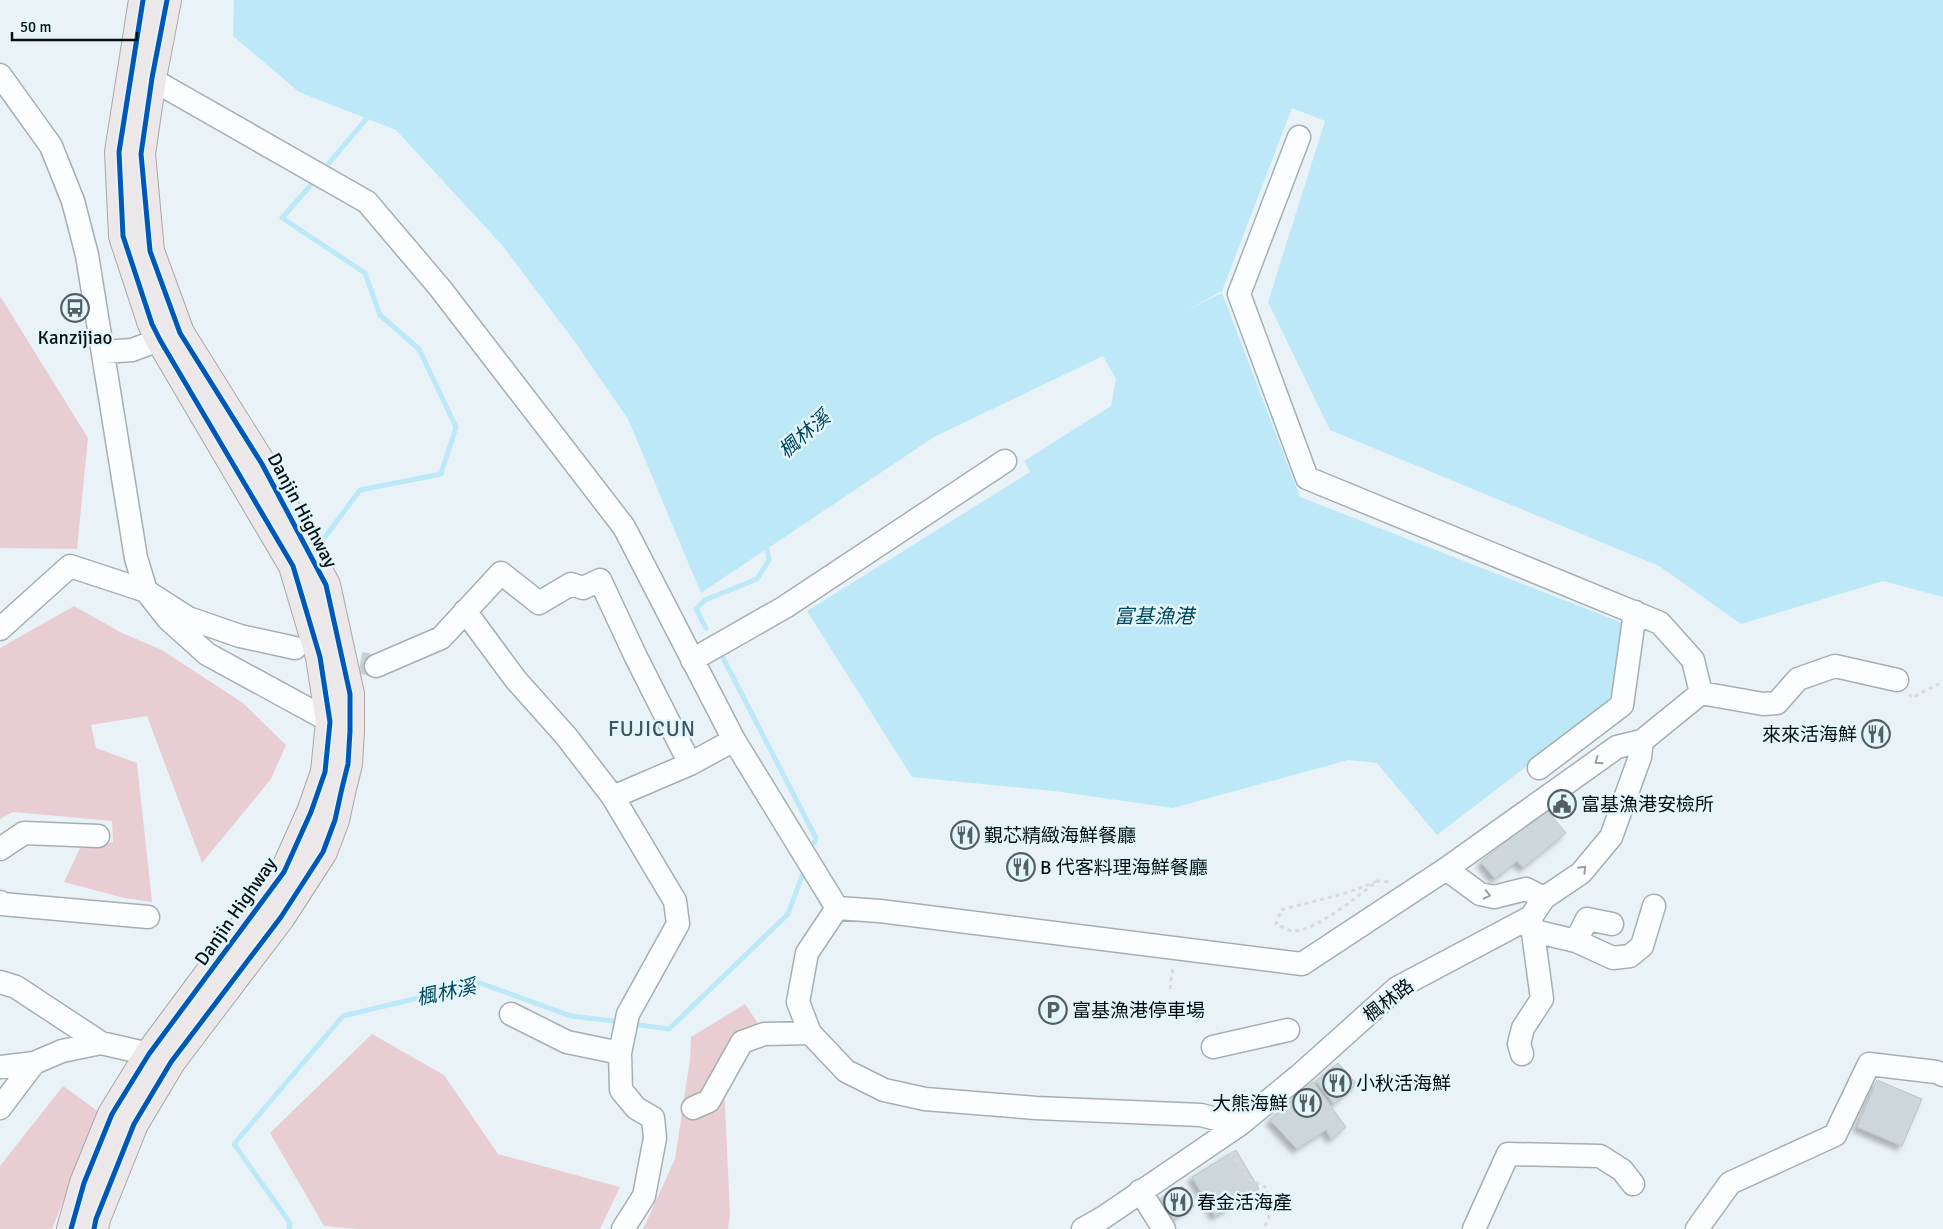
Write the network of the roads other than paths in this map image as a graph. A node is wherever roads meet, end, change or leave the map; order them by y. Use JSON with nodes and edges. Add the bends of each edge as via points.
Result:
{"nodes":[{"id":1,"x":143,"y":0,"type":"edge"},
{"id":2,"x":167,"y":0,"type":"edge"},
{"id":3,"x":142,"y":73,"type":"junction"},
{"id":4,"x":0,"y":75,"type":"edge"},
{"id":5,"x":1299,"y":137,"type":"dead end"},
{"id":6,"x":170,"y":336,"type":"junction"},
{"id":7,"x":104,"y":352,"type":"junction"},
{"id":8,"x":1005,"y":461,"type":"dead end"},
{"id":9,"x":146,"y":591,"type":"junction"},
{"id":10,"x":466,"y":611,"type":"junction"},
{"id":11,"x":1635,"y":612,"type":"junction"},
{"id":12,"x":0,"y":629,"type":"edge"},
{"id":13,"x":295,"y":648,"type":"dead end"},
{"id":14,"x":692,"y":660,"type":"junction"},
{"id":15,"x":376,"y":666,"type":"tunnel mouth"},
{"id":16,"x":1898,"y":680,"type":"road end"},
{"id":17,"x":1701,"y":693,"type":"junction"},
{"id":18,"x":340,"y":727,"type":"junction"},
{"id":19,"x":734,"y":740,"type":"junction"},
{"id":20,"x":1642,"y":741,"type":"junction"},
{"id":21,"x":690,"y":764,"type":"junction"},
{"id":22,"x":1539,"y":768,"type":"dead end"},
{"id":23,"x":613,"y":798,"type":"junction"},
{"id":24,"x":98,"y":836,"type":"dead end"},
{"id":25,"x":0,"y":849,"type":"edge"},
{"id":26,"x":1446,"y":869,"type":"junction"},
{"id":27,"x":1544,"y":898,"type":"junction"},
{"id":28,"x":0,"y":902,"type":"edge"},
{"id":29,"x":1654,"y":906,"type":"dead end"},
{"id":30,"x":837,"y":908,"type":"junction"},
{"id":31,"x":148,"y":917,"type":"dead end"},
{"id":32,"x":1533,"y":924,"type":"junction"},
{"id":33,"x":1612,"y":924,"type":"dead end"},
{"id":34,"x":1576,"y":940,"type":"junction"},
{"id":35,"x":0,"y":982,"type":"edge"},
{"id":36,"x":512,"y":1014,"type":"dead end"},
{"id":37,"x":1288,"y":1030,"type":"dead end"},
{"id":38,"x":810,"y":1033,"type":"junction"},
{"id":39,"x":100,"y":1043,"type":"junction"},
{"id":40,"x":1213,"y":1047,"type":"dead end"},
{"id":41,"x":620,"y":1053,"type":"junction"},
{"id":42,"x":1522,"y":1054,"type":"dead end"},
{"id":43,"x":160,"y":1058,"type":"junction"},
{"id":44,"x":34,"y":1064,"type":"junction"},
{"id":45,"x":0,"y":1067,"type":"edge"},
{"id":46,"x":1943,"y":1075,"type":"edge"},
{"id":47,"x":0,"y":1108,"type":"edge"},
{"id":48,"x":693,"y":1108,"type":"dead end"},
{"id":49,"x":1229,"y":1131,"type":"junction"},
{"id":50,"x":1633,"y":1184,"type":"dead end"},
{"id":51,"x":1140,"y":1191,"type":"junction"},
{"id":52,"x":71,"y":1229,"type":"edge"},
{"id":53,"x":94,"y":1229,"type":"edge"},
{"id":54,"x":622,"y":1229,"type":"edge"},
{"id":55,"x":1083,"y":1229,"type":"edge"},
{"id":56,"x":1164,"y":1229,"type":"edge"},
{"id":57,"x":1474,"y":1229,"type":"edge"},
{"id":58,"x":1697,"y":1229,"type":"edge"}],
"edges":[{"from":1,"to":3,"type":"main road","name":"Danjin Highway"},
{"from":2,"to":3,"type":"main road","name":"Danjin Highway"},
{"from":3,"to":6,"type":"main road","name":"Danjin Highway","via":[[120,152],[123,236],[152,324]]},
{"from":3,"to":14,"type":"street","via":[[366,202],[440,288],[624,527]]},
{"from":4,"to":7,"type":"street","via":[[51,146],[73,201],[87,255]]},
{"from":5,"to":11,"type":"street","via":[[1239,294],[1307,478]]},
{"from":6,"to":7,"type":"street","via":[[132,350]]},
{"from":6,"to":18,"type":"main road","name":"Danjin Highway","via":[[293,566]]},
{"from":7,"to":9,"type":"street","via":[[136,558]]},
{"from":8,"to":14,"type":"street","via":[[785,607]]},
{"from":9,"to":12,"type":"street","via":[[70,566]]},
{"from":9,"to":13,"type":"street","via":[[188,618],[240,636]]},
{"from":9,"to":18,"type":"street","via":[[168,619],[207,654]]},
{"from":10,"to":15,"type":"street","via":[[442,638]]},
{"from":10,"to":21,"type":"street","via":[[501,573],[539,603],[571,584],[583,588],[600,580]]},
{"from":10,"to":23,"type":"street","via":[[516,680],[566,736]]},
{"from":11,"to":17,"type":"street","via":[[1660,623],[1692,660]]},
{"from":11,"to":22,"type":"street","via":[[1622,705]]},
{"from":14,"to":19,"type":"street"},
{"from":16,"to":17,"type":"street","via":[[1835,666],[1798,678],[1777,704]]},
{"from":17,"to":20,"type":"street"},
{"from":18,"to":43,"type":"main road","name":"Danjin Highway","via":[[311,812],[284,872]]},
{"from":19,"to":21,"type":"street"},
{"from":19,"to":30,"type":"street"},
{"from":20,"to":26,"type":"street","one_way":true,"via":[[1617,747]]},
{"from":27,"to":20,"type":"street","name":"楓林路","one_way":true,"via":[[1581,873],[1611,837],[1640,757]]},
{"from":21,"to":23,"type":"street"},
{"from":23,"to":41,"type":"street","via":[[675,901],[678,924],[628,1014]]},
{"from":24,"to":25,"type":"street","via":[[24,833]]},
{"from":26,"to":27,"type":"street","one_way":true,"via":[[1480,894],[1494,897],[1526,889]]},
{"from":26,"to":30,"type":"street","via":[[1302,964]]},
{"from":27,"to":32,"type":"street","name":"楓林路"},
{"from":28,"to":31,"type":"street"},
{"from":29,"to":34,"type":"street","via":[[1642,946],[1630,956],[1613,958]]},
{"from":30,"to":38,"type":"street","via":[[807,953],[798,1002]]},
{"from":32,"to":34,"type":"street"},
{"from":32,"to":42,"type":"street","via":[[1542,999],[1523,1028],[1519,1044]]},
{"from":32,"to":49,"type":"street","name":"楓林路","via":[[1397,988],[1300,1075]]},
{"from":33,"to":34,"type":"street","via":[[1587,919]]},
{"from":35,"to":39,"type":"street","via":[[16,987]]},
{"from":36,"to":41,"type":"street","via":[[567,1042]]},
{"from":37,"to":40,"type":"street"},
{"from":38,"to":48,"type":"street","via":[[764,1034],[742,1042],[709,1101]]},
{"from":38,"to":49,"type":"street","via":[[846,1071],[884,1090],[924,1099],[1036,1108],[1201,1115]]},
{"from":39,"to":43,"type":"street"},
{"from":39,"to":44,"type":"street","via":[[62,1050]]},
{"from":41,"to":54,"type":"street","via":[[621,1090],[636,1108],[653,1118],[655,1138],[644,1196]]},
{"from":43,"to":52,"type":"main road","name":"Danjin Highway","via":[[112,1114],[84,1183]]},
{"from":43,"to":53,"type":"main road","name":"Danjin Highway"},
{"from":44,"to":45,"type":"street"},
{"from":44,"to":47,"type":"street"},
{"from":46,"to":58,"type":"street","via":[[1869,1064],[1835,1135],[1730,1183]]},
{"from":49,"to":51,"type":"street","name":"楓林路"},
{"from":50,"to":57,"type":"street","via":[[1622,1170],[1600,1156],[1508,1154]]},
{"from":51,"to":55,"type":"street","name":"楓林路"},
{"from":51,"to":56,"type":"street"}]}
